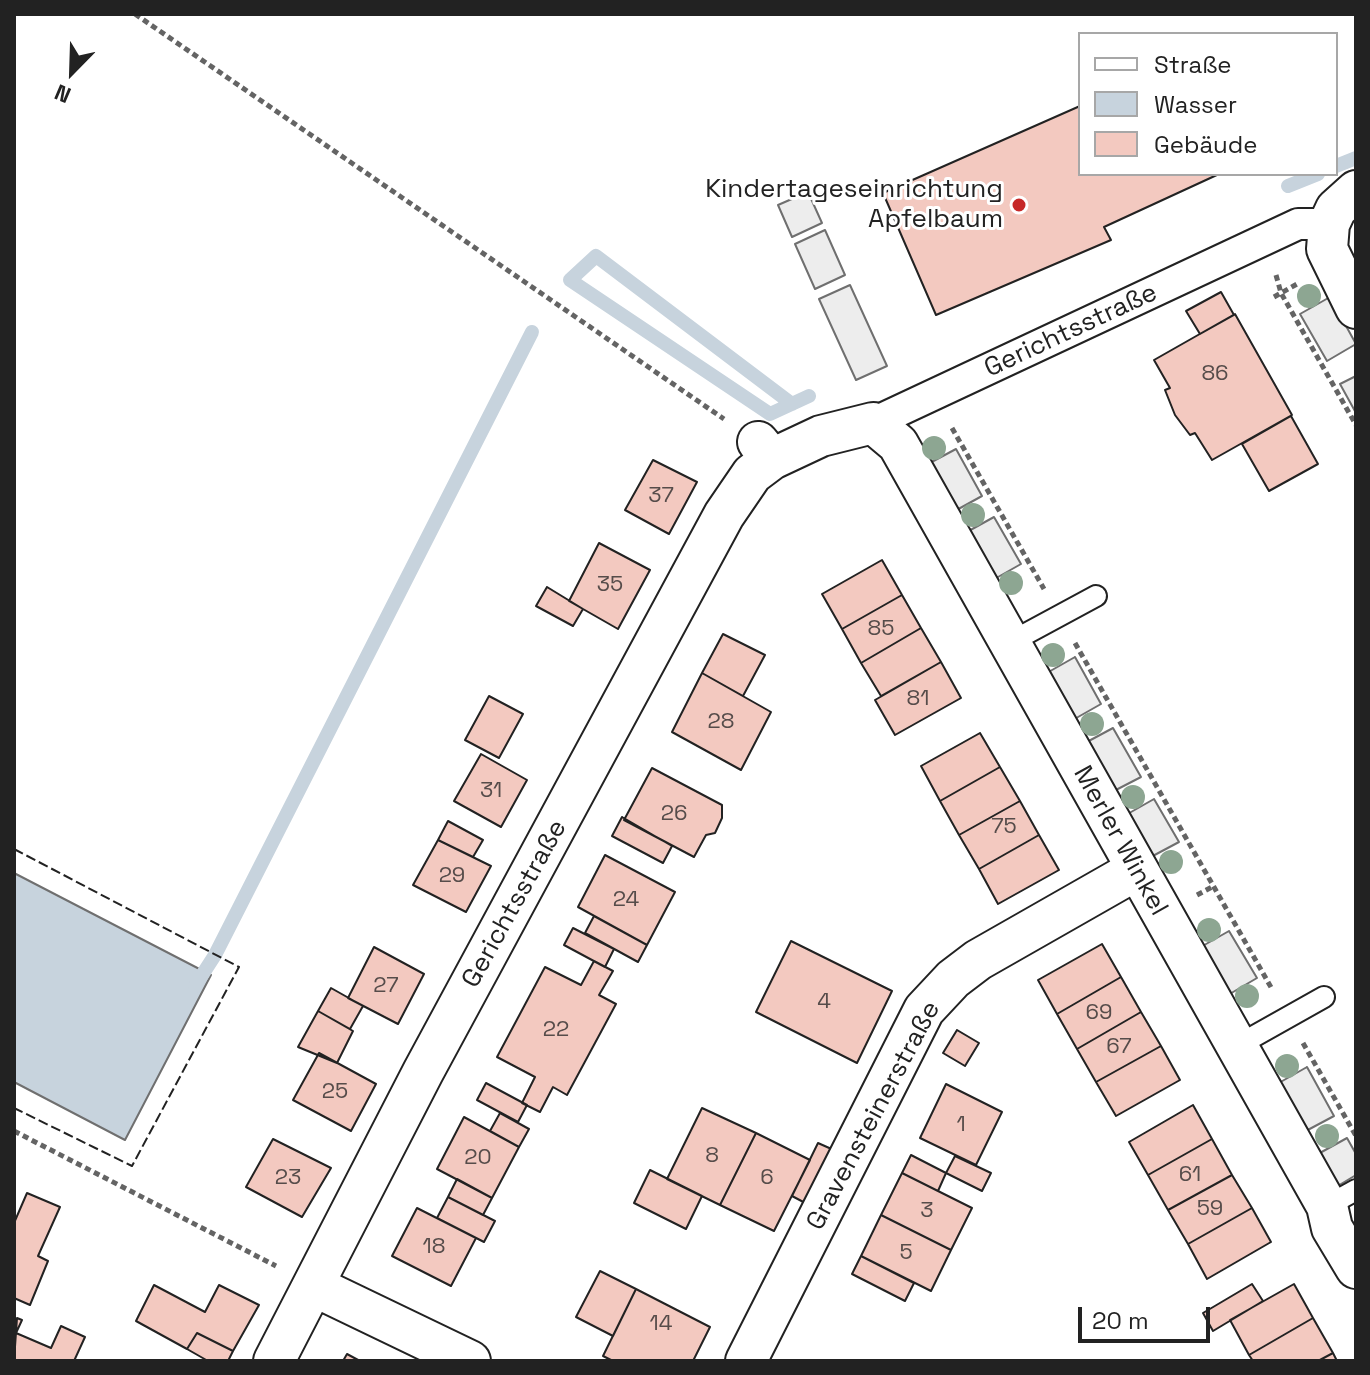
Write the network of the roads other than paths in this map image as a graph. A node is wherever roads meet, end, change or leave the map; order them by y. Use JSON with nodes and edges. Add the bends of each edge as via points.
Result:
{"nodes":[{"id":1,"x":1356,"y":191,"type":"edge"},
{"id":2,"x":1329,"y":224,"type":"junction"},
{"id":3,"x":1356,"y":308,"type":"edge"},
{"id":4,"x":873,"y":423,"type":"junction"},
{"id":5,"x":1096,"y":596,"type":"dead end"},
{"id":6,"x":1009,"y":643,"type":"junction"},
{"id":7,"x":1136,"y":870,"type":"junction"},
{"id":8,"x":1324,"y":997,"type":"dead end"},
{"id":9,"x":1235,"y":1047,"type":"junction"},
{"id":10,"x":1342,"y":1198,"type":"edge"},
{"id":11,"x":1356,"y":1268,"type":"edge"},
{"id":12,"x":314,"y":1286,"type":"junction"},
{"id":13,"x":274,"y":1361,"type":"edge"},
{"id":14,"x":470,"y":1361,"type":"edge"},
{"id":15,"x":746,"y":1361,"type":"edge"}],
"edges":[{"from":1,"to":2,"type":"street","via":[[1336,209]]},
{"from":2,"to":3,"type":"street","via":[[1327,249]]},
{"from":2,"to":4,"type":"street","name":"Gerichtsstraße","via":[[1298,224]]},
{"from":4,"to":6,"type":"street","name":"Merler Winkel","via":[[898,444]]},
{"from":4,"to":12,"type":"street","name":"Gerichtsstraße","via":[[765,450],[724,515],[423,1072]]},
{"from":5,"to":6,"type":"lane"},
{"from":6,"to":7,"type":"street","name":"Merler Winkel"},
{"from":7,"to":9,"type":"street","name":"Merler Winkel"},
{"from":7,"to":15,"type":"street","name":"Gravensteinerstraße","via":[[978,960],[924,1010]]},
{"from":8,"to":9,"type":"lane"},
{"from":9,"to":10,"type":"street","name":"Merler Winkel"},
{"from":10,"to":11,"type":"street","name":"Merler Winkel","via":[[1332,1228]]},
{"from":12,"to":13,"type":"street","name":"Gerichtsstraße"},
{"from":12,"to":14,"type":"street"}]}
